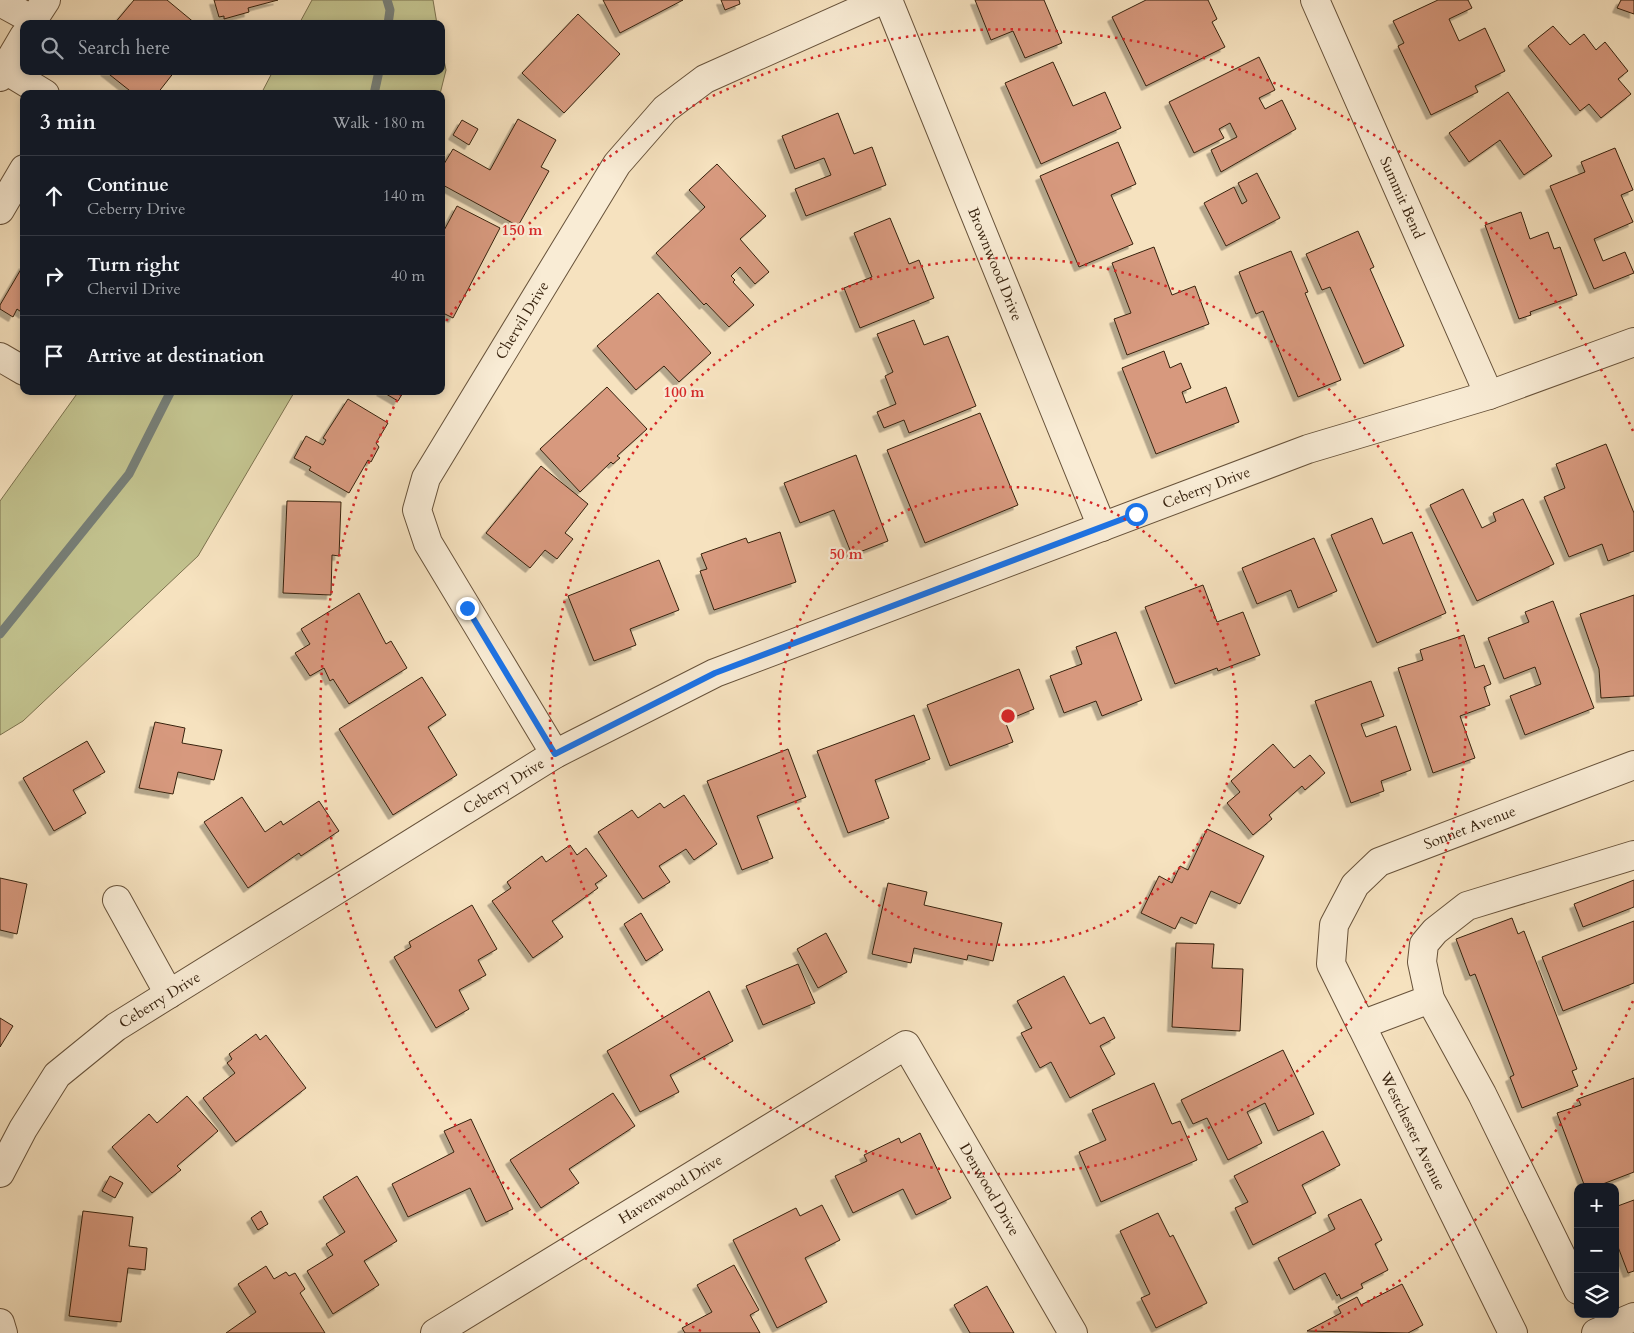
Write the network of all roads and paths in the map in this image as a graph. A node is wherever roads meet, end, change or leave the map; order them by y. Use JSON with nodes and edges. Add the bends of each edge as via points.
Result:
{"nodes":[{"id":1,"x":882,"y":0,"type":"edge"},
{"id":2,"x":888,"y":0,"type":"edge"},
{"id":3,"x":1315,"y":0,"type":"edge"},
{"id":4,"x":0,"y":2,"type":"edge"},
{"id":5,"x":33,"y":20,"type":"edge"},
{"id":6,"x":20,"y":42,"type":"edge"},
{"id":7,"x":2,"y":73,"type":"edge"},
{"id":8,"x":37,"y":90,"type":"edge"},
{"id":9,"x":20,"y":176,"type":"edge"},
{"id":10,"x":0,"y":210,"type":"edge"},
{"id":11,"x":1634,"y":342,"type":"edge"},
{"id":12,"x":0,"y":357,"type":"edge"},
{"id":13,"x":20,"y":369,"type":"edge"},
{"id":14,"x":1489,"y":395,"type":"junction"},
{"id":15,"x":1102,"y":527,"type":"junction"},
{"id":16,"x":555,"y":754,"type":"junction"},
{"id":17,"x":1634,"y":764,"type":"edge"},
{"id":18,"x":1634,"y":855,"type":"edge"},
{"id":19,"x":116,"y":900,"type":"dead end"},
{"id":20,"x":1334,"y":925,"type":"joint"},
{"id":21,"x":169,"y":994,"type":"junction"},
{"id":22,"x":1430,"y":999,"type":"junction"},
{"id":23,"x":1361,"y":1025,"type":"junction"},
{"id":24,"x":906,"y":1045,"type":"joint"},
{"id":25,"x":0,"y":1173,"type":"edge"},
{"id":26,"x":1574,"y":1282,"type":"edge"},
{"id":27,"x":1634,"y":1317,"type":"edge"},
{"id":28,"x":0,"y":1323,"type":"edge"},
{"id":29,"x":1596,"y":1328,"type":"edge"},
{"id":30,"x":3,"y":1333,"type":"edge"},
{"id":31,"x":435,"y":1333,"type":"edge"},
{"id":32,"x":1074,"y":1333,"type":"edge"},
{"id":33,"x":1513,"y":1333,"type":"edge"}],
"edges":[{"from":1,"to":16,"type":"street","name":"Chervil Drive","via":[[705,80],[665,109],[617,164],[426,478],[417,510],[428,543]]},
{"from":2,"to":15,"type":"street","name":"Brownwood Drive"},
{"from":3,"to":14,"type":"street","name":"Summit Bend"},
{"from":4,"to":5,"type":"street"},
{"from":6,"to":7,"type":"street"},
{"from":7,"to":8,"type":"street"},
{"from":9,"to":10,"type":"street"},
{"from":11,"to":14,"type":"street","name":"Ceberry Drive"},
{"from":12,"to":13,"type":"street"},
{"from":14,"to":15,"type":"street","name":"Ceberry Drive","via":[[1308,449]]},
{"from":15,"to":16,"type":"street","name":"Ceberry Drive","via":[[715,673]]},
{"from":16,"to":21,"type":"street","name":"Ceberry Drive"},
{"from":17,"to":20,"type":"street","name":"Sonnet Avenue","via":[[1379,862],[1355,885]]},
{"from":18,"to":22,"type":"street","via":[[1467,906],[1424,944],[1422,962]]},
{"from":19,"to":21,"type":"street"},
{"from":20,"to":23,"type":"street","name":"Westchester Avenue","via":[[1331,964]]},
{"from":21,"to":25,"type":"street","name":"Ceberry Drive","via":[[116,1027],[57,1075]]},
{"from":22,"to":23,"type":"street"},
{"from":22,"to":26,"type":"street","via":[[1482,1094]]},
{"from":23,"to":33,"type":"street","name":"Westchester Avenue"},
{"from":24,"to":31,"type":"street","name":"Havenwood Drive"},
{"from":24,"to":32,"type":"street","name":"Denwood Drive"},
{"from":27,"to":29,"type":"street"},
{"from":28,"to":30,"type":"street"}]}
